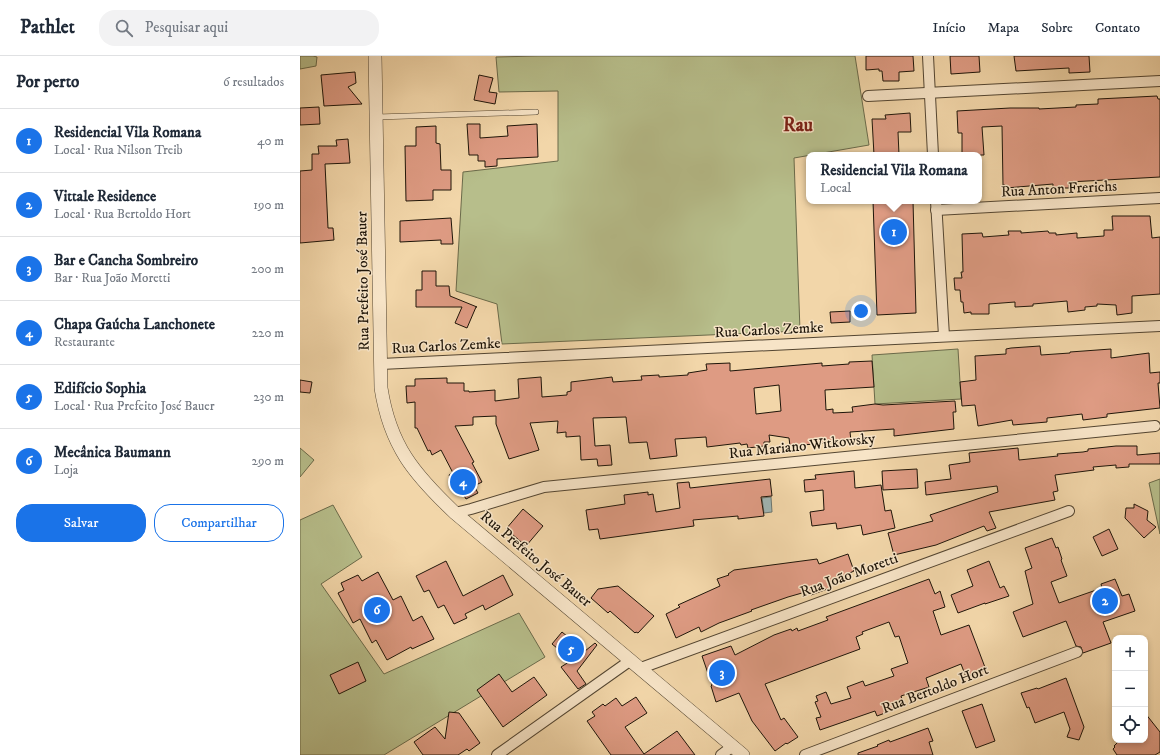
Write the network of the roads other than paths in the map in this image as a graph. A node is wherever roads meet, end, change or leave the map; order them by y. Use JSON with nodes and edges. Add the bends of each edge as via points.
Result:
{"nodes":[{"id":1,"x":376,"y":56,"type":"edge"},
{"id":2,"x":928,"y":56,"type":"edge"},
{"id":3,"x":1160,"y":81,"type":"edge"},
{"id":4,"x":930,"y":92,"type":"junction"},
{"id":5,"x":868,"y":96,"type":"dead end"},
{"id":6,"x":536,"y":112,"type":"dead end"},
{"id":7,"x":377,"y":117,"type":"junction"},
{"id":8,"x":933,"y":152,"type":"edge"},
{"id":9,"x":1160,"y":198,"type":"edge"},
{"id":10,"x":936,"y":206,"type":"edge"},
{"id":11,"x":1160,"y":326,"type":"edge"},
{"id":12,"x":944,"y":336,"type":"junction"},
{"id":13,"x":380,"y":364,"type":"junction"},
{"id":14,"x":1155,"y":426,"type":"dead end"},
{"id":15,"x":1068,"y":511,"type":"dead end"},
{"id":16,"x":456,"y":513,"type":"junction"},
{"id":17,"x":1077,"y":652,"type":"dead end"},
{"id":18,"x":636,"y":664,"type":"junction"},
{"id":19,"x":738,"y":751,"type":"edge"},
{"id":20,"x":497,"y":755,"type":"edge"},
{"id":21,"x":721,"y":755,"type":"edge"},
{"id":22,"x":804,"y":755,"type":"edge"}],
"edges":[{"from":1,"to":7,"type":"street","name":"Rua Prefeito José Bauer"},
{"from":2,"to":4,"type":"street"},
{"from":3,"to":4,"type":"street"},
{"from":4,"to":5,"type":"street"},
{"from":4,"to":8,"type":"street"},
{"from":6,"to":7,"type":"lane"},
{"from":7,"to":13,"type":"street","name":"Rua Prefeito José Bauer"},
{"from":9,"to":10,"type":"street","name":"Rua Anton Frerichs"},
{"from":10,"to":12,"type":"street"},
{"from":11,"to":12,"type":"street","name":"Rua Carlos Zemke"},
{"from":12,"to":13,"type":"street","name":"Rua Carlos Zemke"},
{"from":13,"to":16,"type":"street","name":"Rua Prefeito José Bauer","via":[[384,406],[391,431],[402,453],[431,490]]},
{"from":14,"to":16,"type":"street","name":"Rua Mariano Witkowsky","via":[[544,487]]},
{"from":15,"to":18,"type":"street","name":"Rua João Moretti"},
{"from":16,"to":18,"type":"street","name":"Rua Prefeito José Bauer"},
{"from":17,"to":22,"type":"street","name":"Rua Bertoldo Hort"},
{"from":18,"to":19,"type":"street","name":"Rua Prefeito José Bauer"},
{"from":18,"to":20,"type":"street","name":"Rua João Moretti"},
{"from":19,"to":21,"type":"street"}]}
